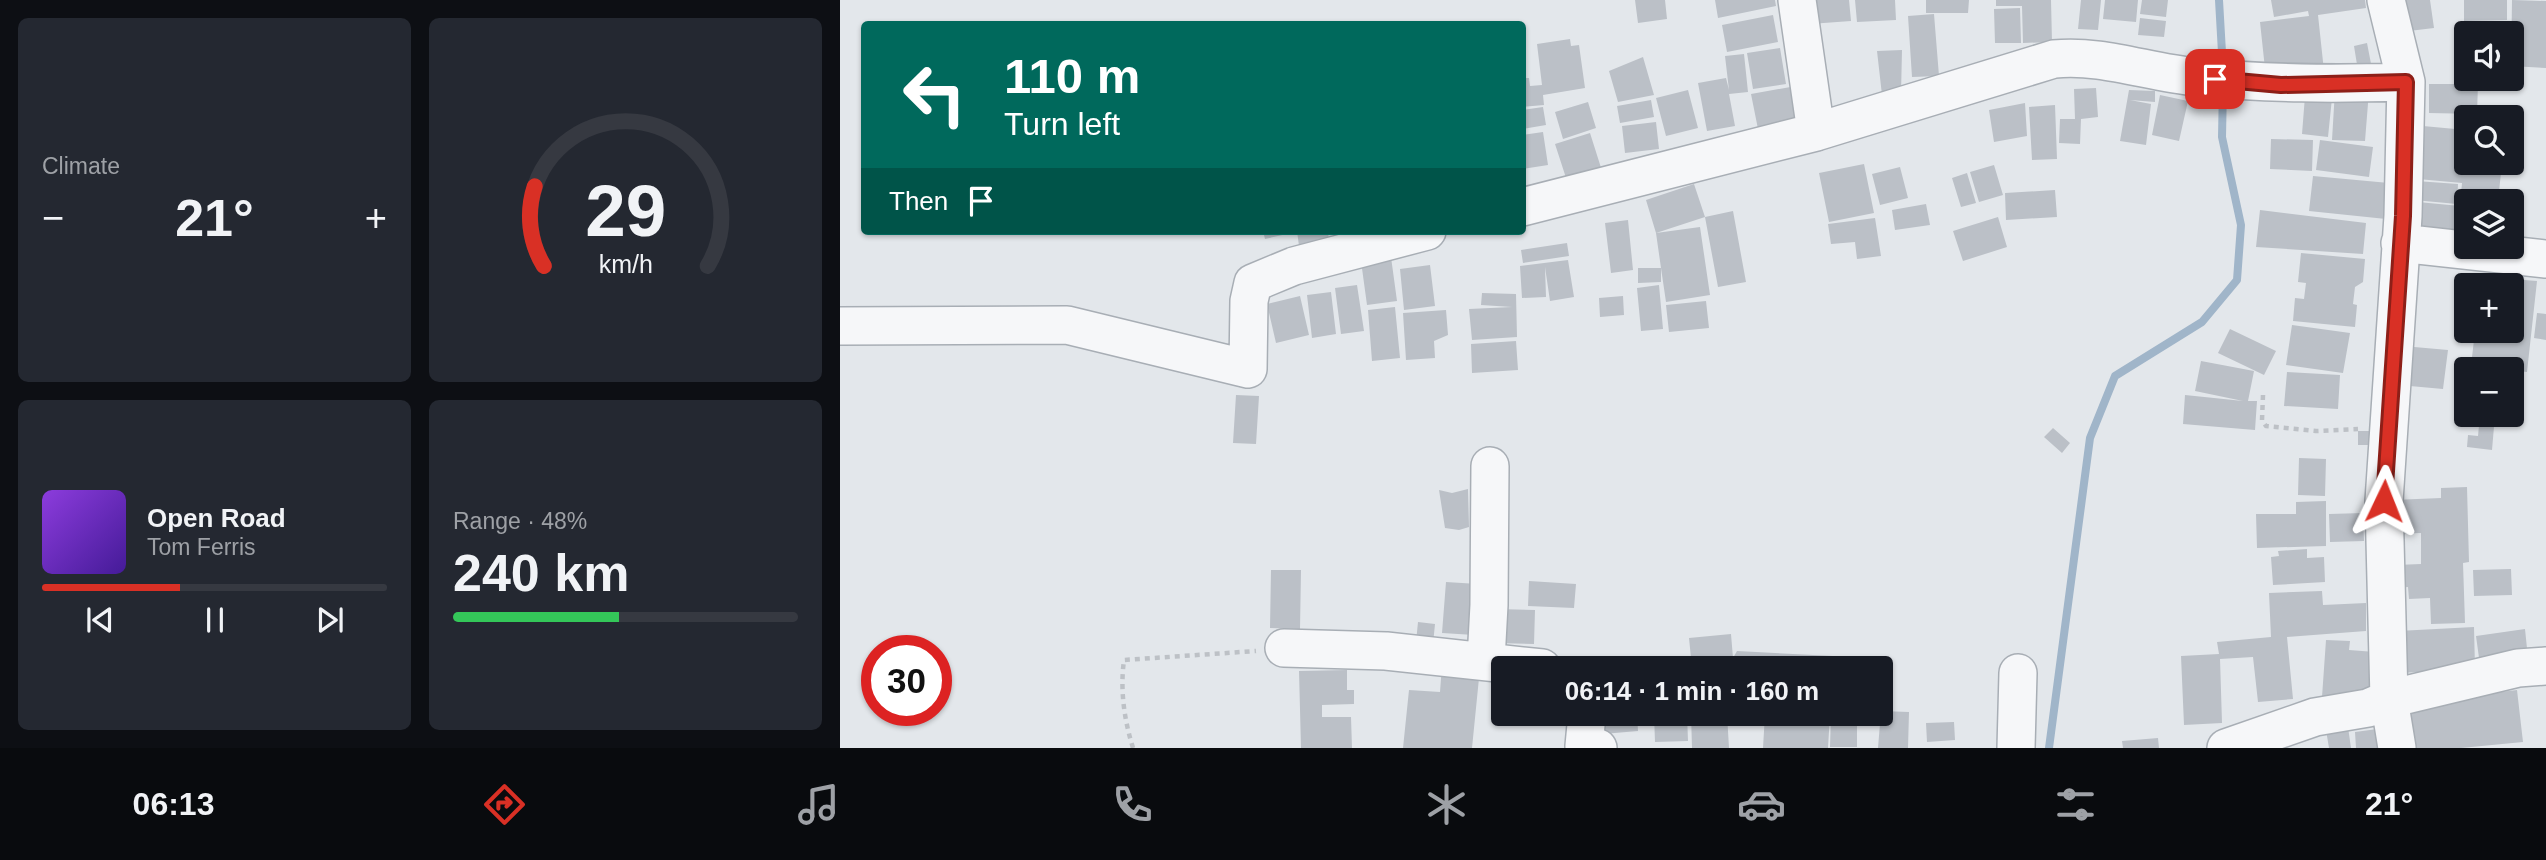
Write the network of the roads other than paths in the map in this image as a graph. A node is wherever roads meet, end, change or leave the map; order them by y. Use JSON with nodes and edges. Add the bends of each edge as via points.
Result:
{"nodes":[{"id":1,"x":1797,"y":0,"type":"edge"},
{"id":2,"x":2386,"y":0,"type":"edge"},
{"id":3,"x":2406,"y":82,"type":"junction"},
{"id":4,"x":1816,"y":132,"type":"junction"},
{"id":5,"x":1526,"y":205,"type":"edge"},
{"id":6,"x":1412,"y":235,"type":"edge"},
{"id":7,"x":2400,"y":243,"type":"junction"},
{"id":8,"x":2546,"y":259,"type":"edge"},
{"id":9,"x":840,"y":326,"type":"edge"},
{"id":10,"x":1490,"y":466,"type":"dead end"},
{"id":11,"x":1284,"y":648,"type":"road end"},
{"id":12,"x":1486,"y":660,"type":"junction"},
{"id":13,"x":1491,"y":661,"type":"edge"},
{"id":14,"x":2546,"y":666,"type":"edge"},
{"id":15,"x":2018,"y":673,"type":"dead end"},
{"id":16,"x":2389,"y":699,"type":"junction"},
{"id":17,"x":2016,"y":748,"type":"edge"},
{"id":18,"x":2226,"y":748,"type":"edge"},
{"id":19,"x":2397,"y":748,"type":"edge"}],
"edges":[{"from":1,"to":4,"type":"street"},
{"from":2,"to":3,"type":"street"},
{"from":3,"to":4,"type":"street","via":[[2281,85],[2194,77],[2075,57],[2054,59]]},
{"from":3,"to":7,"type":"street"},
{"from":4,"to":5,"type":"street"},
{"from":6,"to":9,"type":"street","via":[[1294,266],[1253,283],[1248,369],[1067,325]]},
{"from":7,"to":8,"type":"street"},
{"from":7,"to":16,"type":"street","via":[[2384,501]]},
{"from":10,"to":12,"type":"street"},
{"from":11,"to":12,"type":"street"},
{"from":12,"to":13,"type":"street"},
{"from":14,"to":16,"type":"street","via":[[2518,668]]},
{"from":15,"to":17,"type":"street"},
{"from":16,"to":18,"type":"street","via":[[2274,729]]},
{"from":16,"to":19,"type":"street"}]}
